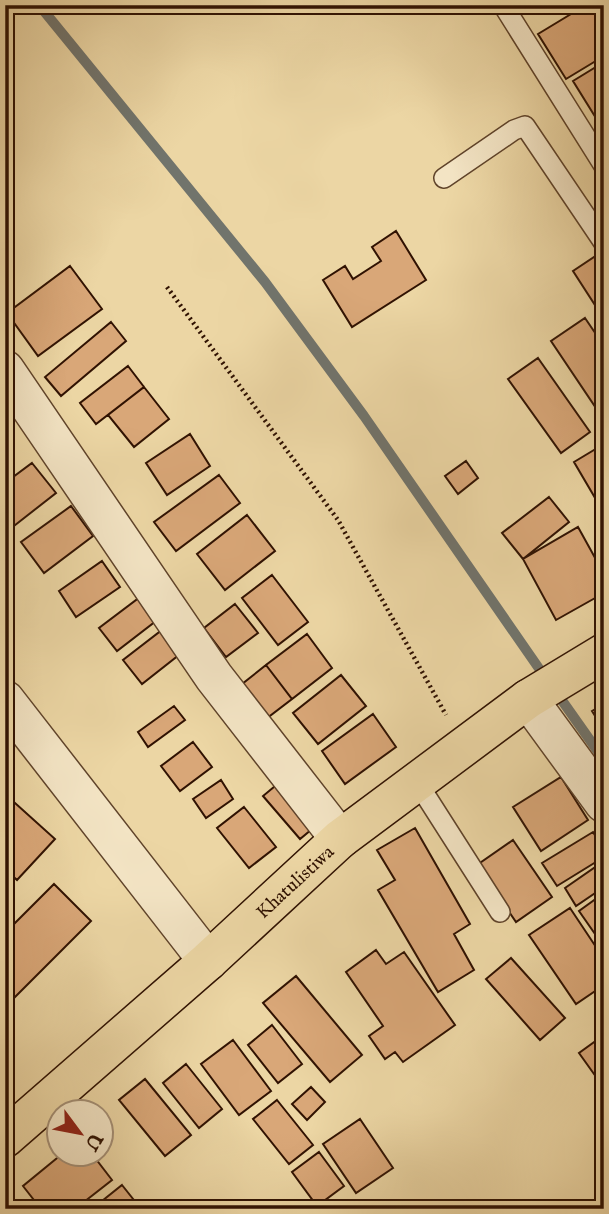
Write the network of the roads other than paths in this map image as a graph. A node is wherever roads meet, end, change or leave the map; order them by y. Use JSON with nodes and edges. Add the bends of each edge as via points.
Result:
{"nodes":[{"id":1,"x":503,"y":5,"type":"edge"},
{"id":2,"x":604,"y":166,"type":"edge"},
{"id":3,"x":444,"y":178,"type":"dead end"},
{"id":4,"x":604,"y":243,"type":"edge"},
{"id":5,"x":5,"y":370,"type":"edge"},
{"id":6,"x":599,"y":656,"type":"edge"},
{"id":7,"x":531,"y":697,"type":"junction"},
{"id":8,"x":5,"y":700,"type":"edge"},
{"id":9,"x":417,"y":782,"type":"junction"},
{"id":10,"x":604,"y":803,"type":"edge"},
{"id":11,"x":340,"y":839,"type":"junction"},
{"id":12,"x":500,"y":912,"type":"dead end"},
{"id":13,"x":208,"y":961,"type":"junction"},
{"id":14,"x":5,"y":1138,"type":"edge"}],
"edges":[{"from":1,"to":2,"type":"lane"},
{"from":3,"to":4,"type":"lane","via":[[525,126]]},
{"from":5,"to":11,"type":"street","via":[[214,677]]},
{"from":6,"to":7,"type":"highway","name":"Khatulistiwa"},
{"from":7,"to":9,"type":"highway","name":"Khatulistiwa"},
{"from":7,"to":10,"type":"street"},
{"from":8,"to":13,"type":"street"},
{"from":9,"to":11,"type":"highway","name":"Khatulistiwa"},
{"from":9,"to":12,"type":"lane"},
{"from":11,"to":13,"type":"highway","name":"Khatulistiwa"},
{"from":13,"to":14,"type":"highway","name":"Khatulistiwa"}]}
